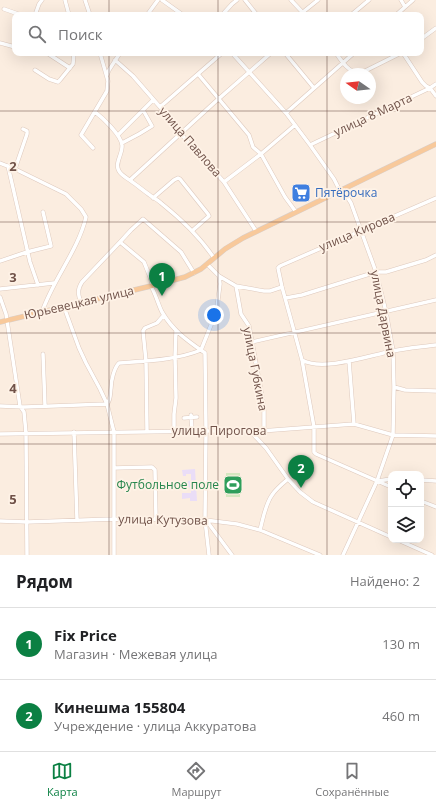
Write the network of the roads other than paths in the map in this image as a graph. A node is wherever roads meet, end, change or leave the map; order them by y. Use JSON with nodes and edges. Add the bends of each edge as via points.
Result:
{"nodes":[{"id":1,"x":42,"y":0,"type":"edge"},
{"id":2,"x":65,"y":0,"type":"edge"},
{"id":3,"x":85,"y":0,"type":"edge"},
{"id":4,"x":158,"y":0,"type":"edge"},
{"id":5,"x":162,"y":0,"type":"edge"},
{"id":6,"x":237,"y":0,"type":"edge"},
{"id":7,"x":245,"y":0,"type":"edge"},
{"id":8,"x":291,"y":0,"type":"edge"},
{"id":9,"x":318,"y":0,"type":"edge"},
{"id":10,"x":369,"y":0,"type":"edge"},
{"id":11,"x":400,"y":0,"type":"edge"},
{"id":12,"x":413,"y":0,"type":"edge"},
{"id":13,"x":405,"y":7,"type":"junction"},
{"id":14,"x":4,"y":9,"type":"dead end"},
{"id":15,"x":12,"y":12,"type":"edge"},
{"id":16,"x":37,"y":12,"type":"edge"},
{"id":17,"x":68,"y":12,"type":"edge"},
{"id":18,"x":89,"y":12,"type":"edge"},
{"id":19,"x":149,"y":12,"type":"edge"},
{"id":20,"x":179,"y":12,"type":"edge"},
{"id":21,"x":225,"y":12,"type":"edge"},
{"id":22,"x":255,"y":12,"type":"edge"},
{"id":23,"x":301,"y":12,"type":"edge"},
{"id":24,"x":305,"y":12,"type":"edge"},
{"id":25,"x":355,"y":12,"type":"edge"},
{"id":26,"x":399,"y":12,"type":"edge"},
{"id":27,"x":436,"y":28,"type":"edge"},
{"id":28,"x":424,"y":37,"type":"edge"},
{"id":29,"x":0,"y":43,"type":"edge"},
{"id":30,"x":12,"y":47,"type":"edge"},
{"id":31,"x":52,"y":56,"type":"edge"},
{"id":32,"x":74,"y":56,"type":"edge"},
{"id":33,"x":101,"y":56,"type":"edge"},
{"id":34,"x":118,"y":56,"type":"edge"},
{"id":35,"x":219,"y":56,"type":"edge"},
{"id":36,"x":235,"y":56,"type":"edge"},
{"id":37,"x":268,"y":56,"type":"edge"},
{"id":38,"x":287,"y":56,"type":"edge"},
{"id":39,"x":338,"y":56,"type":"edge"},
{"id":40,"x":350,"y":56,"type":"edge"},
{"id":41,"x":396,"y":56,"type":"edge"},
{"id":42,"x":404,"y":56,"type":"edge"},
{"id":43,"x":115,"y":60,"type":"junction"},
{"id":44,"x":343,"y":62,"type":"junction"},
{"id":45,"x":70,"y":68,"type":"junction"},
{"id":46,"x":348,"y":68,"type":"edge"},
{"id":47,"x":372,"y":68,"type":"edge"},
{"id":48,"x":35,"y":70,"type":"dead end"},
{"id":49,"x":249,"y":72,"type":"junction"},
{"id":50,"x":198,"y":74,"type":"junction"},
{"id":51,"x":107,"y":76,"type":"junction"},
{"id":52,"x":436,"y":84,"type":"edge"},
{"id":53,"x":314,"y":88,"type":"junction"},
{"id":54,"x":430,"y":88,"type":"junction"},
{"id":55,"x":436,"y":96,"type":"edge"},
{"id":56,"x":219,"y":99,"type":"junction"},
{"id":57,"x":153,"y":100,"type":"junction"},
{"id":58,"x":160,"y":107,"type":"junction"},
{"id":59,"x":143,"y":110,"type":"junction"},
{"id":60,"x":95,"y":112,"type":"junction"},
{"id":61,"x":286,"y":113,"type":"junction"},
{"id":62,"x":295,"y":125,"type":"junction"},
{"id":63,"x":23,"y":129,"type":"dead end"},
{"id":64,"x":181,"y":134,"type":"junction"},
{"id":65,"x":118,"y":135,"type":"junction"},
{"id":66,"x":122,"y":143,"type":"junction"},
{"id":67,"x":436,"y":144,"type":"edge"},
{"id":68,"x":310,"y":145,"type":"junction"},
{"id":69,"x":93,"y":148,"type":"dead end"},
{"id":70,"x":261,"y":154,"type":"junction"},
{"id":71,"x":0,"y":163,"type":"edge"},
{"id":72,"x":8,"y":166,"type":"junction"},
{"id":73,"x":15,"y":169,"type":"junction"},
{"id":74,"x":130,"y":180,"type":"junction"},
{"id":75,"x":224,"y":182,"type":"junction"},
{"id":76,"x":341,"y":190,"type":"junction"},
{"id":77,"x":153,"y":198,"type":"junction"},
{"id":78,"x":436,"y":198,"type":"edge"},
{"id":79,"x":43,"y":212,"type":"dead end"},
{"id":80,"x":296,"y":212,"type":"junction"},
{"id":81,"x":361,"y":230,"type":"junction"},
{"id":82,"x":192,"y":231,"type":"junction"},
{"id":83,"x":256,"y":231,"type":"junction"},
{"id":84,"x":120,"y":242,"type":"junction"},
{"id":85,"x":28,"y":252,"type":"junction"},
{"id":86,"x":436,"y":255,"type":"edge"},
{"id":87,"x":214,"y":258,"type":"junction"},
{"id":88,"x":0,"y":261,"type":"edge"},
{"id":89,"x":207,"y":264,"type":"junction"},
{"id":90,"x":376,"y":272,"type":"junction"},
{"id":91,"x":194,"y":273,"type":"junction"},
{"id":92,"x":219,"y":276,"type":"junction"},
{"id":93,"x":54,"y":283,"type":"junction"},
{"id":94,"x":38,"y":284,"type":"junction"},
{"id":95,"x":152,"y":286,"type":"junction"},
{"id":96,"x":236,"y":286,"type":"junction"},
{"id":97,"x":282,"y":287,"type":"junction"},
{"id":98,"x":0,"y":289,"type":"edge"},
{"id":99,"x":0,"y":297,"type":"edge"},
{"id":100,"x":286,"y":298,"type":"junction"},
{"id":101,"x":436,"y":300,"type":"edge"},
{"id":102,"x":81,"y":303,"type":"junction"},
{"id":103,"x":64,"y":307,"type":"junction"},
{"id":104,"x":42,"y":312,"type":"junction"},
{"id":105,"x":386,"y":312,"type":"junction"},
{"id":106,"x":164,"y":315,"type":"junction"},
{"id":107,"x":6,"y":320,"type":"junction"},
{"id":108,"x":0,"y":322,"type":"edge"},
{"id":109,"x":176,"y":331,"type":"junction"},
{"id":110,"x":295,"y":332,"type":"junction"},
{"id":111,"x":252,"y":342,"type":"junction"},
{"id":112,"x":436,"y":345,"type":"edge"},
{"id":113,"x":201,"y":350,"type":"junction"},
{"id":114,"x":393,"y":351,"type":"junction"},
{"id":115,"x":43,"y":354,"type":"dead end"},
{"id":116,"x":175,"y":357,"type":"junction"},
{"id":117,"x":146,"y":360,"type":"junction"},
{"id":118,"x":302,"y":360,"type":"junction"},
{"id":119,"x":349,"y":361,"type":"junction"},
{"id":120,"x":394,"y":387,"type":"junction"},
{"id":121,"x":436,"y":391,"type":"edge"},
{"id":122,"x":107,"y":404,"type":"junction"},
{"id":123,"x":0,"y":406,"type":"edge"},
{"id":124,"x":20,"y":406,"type":"junction"},
{"id":125,"x":45,"y":406,"type":"junction"},
{"id":126,"x":191,"y":416,"type":"junction"},
{"id":127,"x":197,"y":417,"type":"dead end"},
{"id":128,"x":184,"y":418,"type":"dead end"},
{"id":129,"x":354,"y":424,"type":"junction"},
{"id":130,"x":314,"y":427,"type":"junction"},
{"id":131,"x":147,"y":431,"type":"junction"},
{"id":132,"x":174,"y":431,"type":"junction"},
{"id":133,"x":192,"y":431,"type":"junction"},
{"id":134,"x":206,"y":431,"type":"junction"},
{"id":135,"x":250,"y":431,"type":"junction"},
{"id":136,"x":264,"y":431,"type":"junction"},
{"id":137,"x":74,"y":432,"type":"junction"},
{"id":138,"x":114,"y":432,"type":"junction"},
{"id":139,"x":26,"y":433,"type":"junction"},
{"id":140,"x":0,"y":434,"type":"edge"},
{"id":141,"x":393,"y":435,"type":"junction"},
{"id":142,"x":436,"y":436,"type":"edge"},
{"id":143,"x":114,"y":468,"type":"junction"},
{"id":144,"x":288,"y":479,"type":"junction"},
{"id":145,"x":388,"y":479,"type":"edge"},
{"id":146,"x":424,"y":480,"type":"edge"},
{"id":147,"x":436,"y":480,"type":"edge"},
{"id":148,"x":377,"y":481,"type":"junction"},
{"id":149,"x":388,"y":486,"type":"edge"},
{"id":150,"x":424,"y":502,"type":"edge"},
{"id":151,"x":436,"y":507,"type":"edge"},
{"id":152,"x":114,"y":519,"type":"junction"},
{"id":153,"x":156,"y":519,"type":"junction"},
{"id":154,"x":77,"y":520,"type":"junction"},
{"id":155,"x":205,"y":520,"type":"junction"},
{"id":156,"x":0,"y":521,"type":"edge"},
{"id":157,"x":27,"y":522,"type":"junction"},
{"id":158,"x":358,"y":523,"type":"junction"},
{"id":159,"x":260,"y":530,"type":"junction"},
{"id":160,"x":388,"y":536,"type":"edge"},
{"id":161,"x":405,"y":543,"type":"edge"},
{"id":162,"x":27,"y":555,"type":"edge"},
{"id":163,"x":114,"y":555,"type":"edge"},
{"id":164,"x":209,"y":555,"type":"edge"},
{"id":165,"x":232,"y":555,"type":"edge"},
{"id":166,"x":320,"y":555,"type":"edge"},
{"id":167,"x":343,"y":555,"type":"edge"},
{"id":168,"x":432,"y":555,"type":"edge"}],
"edges":[{"from":1,"to":16,"type":"street"},
{"from":2,"to":17,"type":"street"},
{"from":3,"to":18,"type":"street"},
{"from":4,"to":19,"type":"street"},
{"from":5,"to":20,"type":"street"},
{"from":6,"to":21,"type":"street"},
{"from":7,"to":22,"type":"street"},
{"from":8,"to":23,"type":"street"},
{"from":9,"to":24,"type":"street"},
{"from":10,"to":25,"type":"street"},
{"from":11,"to":13,"type":"street"},
{"from":12,"to":13,"type":"street"},
{"from":13,"to":26,"type":"street"},
{"from":14,"to":15,"type":"street"},
{"from":27,"to":28,"type":"street"},
{"from":29,"to":30,"type":"street"},
{"from":31,"to":45,"type":"street"},
{"from":32,"to":45,"type":"street"},
{"from":33,"to":51,"type":"street"},
{"from":34,"to":43,"type":"street"},
{"from":35,"to":50,"type":"street"},
{"from":36,"to":49,"type":"street","name":"улица Дарвина"},
{"from":37,"to":49,"type":"street"},
{"from":38,"to":53,"type":"street"},
{"from":39,"to":44,"type":"street"},
{"from":40,"to":44,"type":"street"},
{"from":41,"to":47,"type":"street"},
{"from":42,"to":54,"type":"street","via":[[422,82]]},
{"from":43,"to":51,"type":"street"},
{"from":43,"to":57,"type":"street","name":"улица Павлова","via":[[133,76]]},
{"from":44,"to":46,"type":"street"},
{"from":44,"to":53,"type":"street"},
{"from":45,"to":48,"type":"street","via":[[58,82]]},
{"from":49,"to":56,"type":"street"},
{"from":49,"to":61,"type":"street","name":"улица Дарвина"},
{"from":50,"to":56,"type":"street"},
{"from":50,"to":58,"type":"street"},
{"from":51,"to":60,"type":"street","via":[[107,91]]},
{"from":52,"to":54,"type":"street","name":"улица 8 Марта"},
{"from":53,"to":61,"type":"street"},
{"from":54,"to":55,"type":"street"},
{"from":54,"to":68,"type":"street","name":"улица 8 Марта"},
{"from":56,"to":64,"type":"street"},
{"from":56,"to":70,"type":"street","via":[[249,135],[253,147]]},
{"from":57,"to":58,"type":"street","name":"улица Павлова"},
{"from":57,"to":59,"type":"street"},
{"from":58,"to":64,"type":"street","name":"улица Павлова"},
{"from":59,"to":65,"type":"street"},
{"from":59,"to":66,"type":"street","via":[[152,126]]},
{"from":60,"to":65,"type":"street"},
{"from":60,"to":69,"type":"street","via":[[82,135]]},
{"from":61,"to":62,"type":"street","name":"улица Дарвина"},
{"from":62,"to":68,"type":"street","name":"улица Дарвина"},
{"from":62,"to":70,"type":"street"},
{"from":63,"to":73,"type":"street","via":[[27,134]]},
{"from":64,"to":74,"type":"street"},
{"from":64,"to":75,"type":"street","name":"улица Павлова"},
{"from":65,"to":66,"type":"street"},
{"from":66,"to":74,"type":"street","via":[[118,167],[122,175]]},
{"from":67,"to":76,"type":"main road","name":"Юрьевецкая улица"},
{"from":68,"to":76,"type":"street","name":"улица Дарвина"},
{"from":70,"to":75,"type":"street"},
{"from":70,"to":80,"type":"street"},
{"from":71,"to":72,"type":"street"},
{"from":72,"to":73,"type":"street"},
{"from":72,"to":85,"type":"street"},
{"from":73,"to":93,"type":"street","via":[[66,194],[86,218],[83,230]]},
{"from":74,"to":77,"type":"street"},
{"from":75,"to":83,"type":"street","name":"улица Павлова"},
{"from":76,"to":80,"type":"main road","name":"Юрьевецкая улица"},
{"from":76,"to":81,"type":"street","name":"улица Дарвина","via":[[351,203]]},
{"from":77,"to":82,"type":"street"},
{"from":77,"to":82,"type":"street","via":[[174,180],[180,179],[208,214]]},
{"from":78,"to":81,"type":"street","name":"улица Кирова"},
{"from":79,"to":85,"type":"street","via":[[51,246]]},
{"from":80,"to":83,"type":"main road","name":"Юрьевецкая улица"},
{"from":81,"to":90,"type":"street","name":"улица Дарвина"},
{"from":81,"to":97,"type":"street","name":"улица Кирова","via":[[279,267]]},
{"from":82,"to":87,"type":"street"},
{"from":83,"to":87,"type":"main road","name":"Юрьевецкая улица"},
{"from":84,"to":91,"type":"street","via":[[143,219],[181,252]]},
{"from":84,"to":95,"type":"street","via":[[144,262]]},
{"from":84,"to":102,"type":"street","via":[[78,288]]},
{"from":85,"to":88,"type":"street"},
{"from":85,"to":94,"type":"street"},
{"from":86,"to":90,"type":"street","via":[[386,272]]},
{"from":87,"to":89,"type":"main road","name":"Юрьевецкая улица"},
{"from":89,"to":91,"type":"main road","name":"Юрьевецкая улица"},
{"from":89,"to":92,"type":"street"},
{"from":90,"to":100,"type":"street"},
{"from":90,"to":105,"type":"street","name":"улица Дарвина"},
{"from":91,"to":95,"type":"main road","name":"Юрьевецкая улица"},
{"from":92,"to":96,"type":"street"},
{"from":92,"to":113,"type":"street","via":[[216,315]]},
{"from":93,"to":94,"type":"street"},
{"from":93,"to":104,"type":"street"},
{"from":94,"to":98,"type":"street"},
{"from":95,"to":102,"type":"main road","name":"Юрьевецкая улица"},
{"from":95,"to":106,"type":"street"},
{"from":96,"to":97,"type":"street","via":[[264,291]]},
{"from":96,"to":111,"type":"street","name":"улица Губкина","via":[[241,314],[248,326]]},
{"from":97,"to":100,"type":"street"},
{"from":99,"to":107,"type":"street"},
{"from":100,"to":110,"type":"street"},
{"from":101,"to":105,"type":"street"},
{"from":102,"to":103,"type":"main road","name":"Юрьевецкая улица"},
{"from":103,"to":104,"type":"main road","name":"Юрьевецкая улица"},
{"from":103,"to":122,"type":"street","via":[[81,353]]},
{"from":104,"to":107,"type":"main road","name":"Юрьевецкая улица"},
{"from":105,"to":110,"type":"street"},
{"from":105,"to":114,"type":"street","name":"улица Дарвина"},
{"from":106,"to":109,"type":"street"},
{"from":106,"to":117,"type":"street","via":[[157,323],[144,329]]},
{"from":107,"to":108,"type":"main road","name":"Юрьевецкая улица"},
{"from":107,"to":124,"type":"street"},
{"from":109,"to":113,"type":"street"},
{"from":109,"to":116,"type":"street"},
{"from":110,"to":111,"type":"street"},
{"from":110,"to":118,"type":"street"},
{"from":111,"to":136,"type":"street","name":"улица Губкина","via":[[264,407]]},
{"from":112,"to":114,"type":"street"},
{"from":113,"to":116,"type":"street"},
{"from":113,"to":134,"type":"street","via":[[205,353]]},
{"from":114,"to":119,"type":"street"},
{"from":114,"to":120,"type":"street","name":"улица Дарвина"},
{"from":115,"to":125,"type":"street"},
{"from":116,"to":117,"type":"street"},
{"from":116,"to":132,"type":"street"},
{"from":117,"to":122,"type":"street","via":[[118,364],[111,386],[110,401]]},
{"from":117,"to":131,"type":"street"},
{"from":118,"to":119,"type":"street","via":[[322,364]]},
{"from":118,"to":130,"type":"street"},
{"from":119,"to":129,"type":"street"},
{"from":120,"to":121,"type":"street"},
{"from":120,"to":141,"type":"street","name":"улица Дарвина"},
{"from":122,"to":125,"type":"street"},
{"from":122,"to":138,"type":"street"},
{"from":123,"to":124,"type":"street"},
{"from":124,"to":125,"type":"street"},
{"from":124,"to":139,"type":"street","via":[[24,412]]},
{"from":126,"to":127,"type":"street"},
{"from":126,"to":128,"type":"street"},
{"from":126,"to":133,"type":"street"},
{"from":129,"to":130,"type":"street","name":"улица Пирогова"},
{"from":129,"to":141,"type":"street","name":"улица Пирогова"},
{"from":130,"to":136,"type":"street","name":"улица Пирогова"},
{"from":130,"to":148,"type":"street","via":[[315,453]]},
{"from":131,"to":132,"type":"street","name":"улица Пирогова"},
{"from":131,"to":138,"type":"street","name":"улица Пирогова"},
{"from":132,"to":133,"type":"street","name":"улица Пирогова"},
{"from":133,"to":134,"type":"street","name":"улица Пирогова"},
{"from":134,"to":135,"type":"street","name":"улица Пирогова"},
{"from":134,"to":155,"type":"street"},
{"from":135,"to":136,"type":"street","name":"улица Пирогова"},
{"from":135,"to":144,"type":"street"},
{"from":137,"to":138,"type":"street","name":"улица Пирогова"},
{"from":137,"to":139,"type":"street","name":"улица Пирогова"},
{"from":137,"to":154,"type":"street"},
{"from":138,"to":143,"type":"street"},
{"from":139,"to":140,"type":"street","name":"улица Пирогова"},
{"from":139,"to":157,"type":"street"},
{"from":141,"to":142,"type":"street","name":"улица Пирогова"},
{"from":141,"to":148,"type":"street","name":"улица Дарвина"},
{"from":143,"to":152,"type":"street"},
{"from":143,"to":153,"type":"street","via":[[154,468]]},
{"from":144,"to":158,"type":"street","via":[[313,502]]},
{"from":144,"to":159,"type":"street","via":[[271,496]]},
{"from":145,"to":148,"type":"street"},
{"from":146,"to":147,"type":"street"},
{"from":148,"to":149,"type":"street"},
{"from":148,"to":158,"type":"street","name":"улица Дарвина"},
{"from":150,"to":151,"type":"street"},
{"from":152,"to":153,"type":"street","name":"улица Кутузова"},
{"from":152,"to":154,"type":"street","name":"улица Кутузова"},
{"from":152,"to":163,"type":"street"},
{"from":153,"to":155,"type":"street","name":"улица Кутузова"},
{"from":154,"to":157,"type":"street","name":"улица Кутузова"},
{"from":155,"to":159,"type":"street","name":"улица Кутузова"},
{"from":155,"to":164,"type":"street"},
{"from":155,"to":165,"type":"street"},
{"from":156,"to":157,"type":"street","name":"улица Кутузова"},
{"from":157,"to":162,"type":"street"},
{"from":158,"to":160,"type":"street"},
{"from":158,"to":167,"type":"street","name":"улица Дарвина"},
{"from":159,"to":166,"type":"street","name":"улица Кутузова"},
{"from":161,"to":168,"type":"street"}]}
